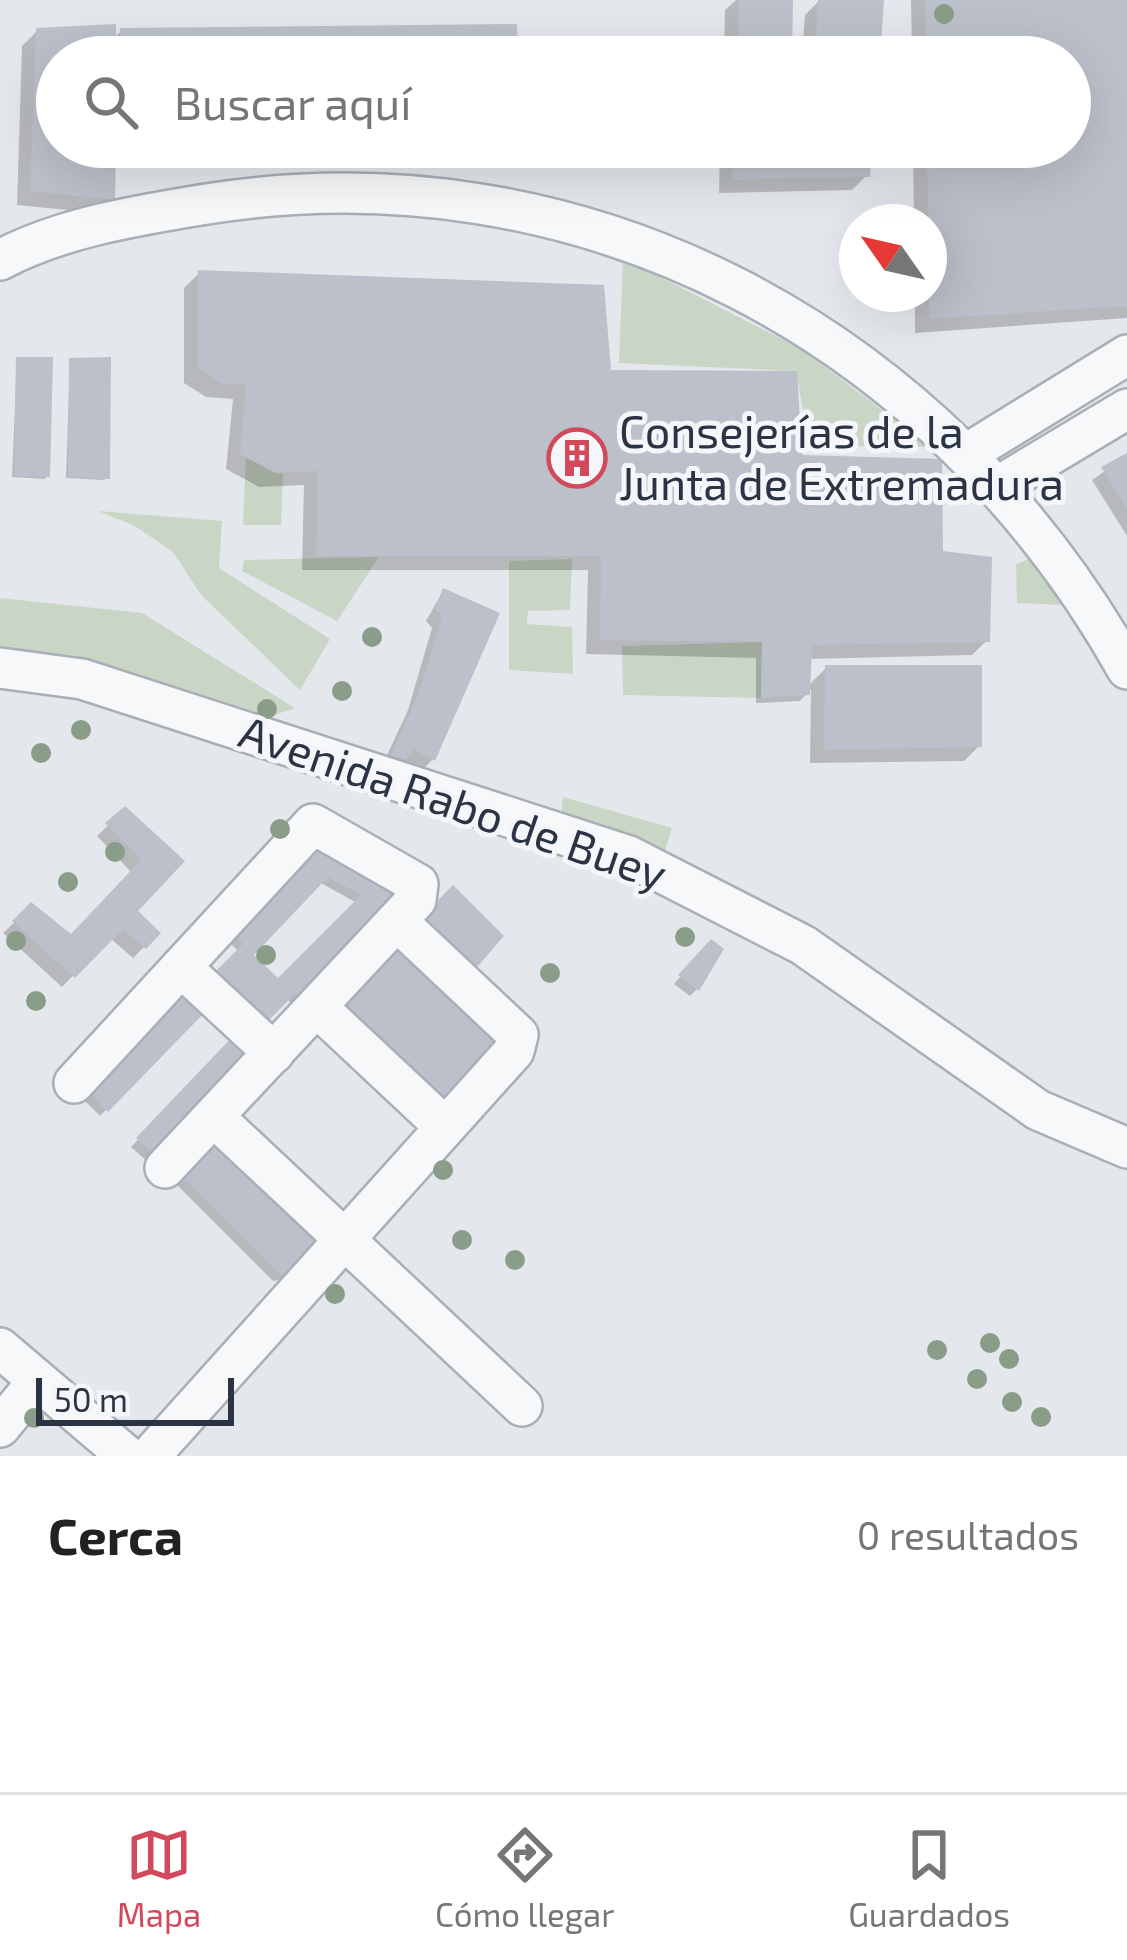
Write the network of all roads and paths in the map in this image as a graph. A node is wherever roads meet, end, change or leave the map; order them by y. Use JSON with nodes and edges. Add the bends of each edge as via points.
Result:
{"nodes":[{"id":1,"x":1,"y":259,"type":"edge"},
{"id":2,"x":1127,"y":356,"type":"edge"},
{"id":3,"x":1127,"y":409,"type":"edge"},
{"id":4,"x":968,"y":453,"type":"junction"},
{"id":5,"x":997,"y":488,"type":"junction"},
{"id":6,"x":0,"y":668,"type":"edge"},
{"id":7,"x":1127,"y":669,"type":"edge"},
{"id":8,"x":397,"y":921,"type":"junction"},
{"id":9,"x":182,"y":967,"type":"junction"},
{"id":10,"x":317,"y":1007,"type":"junction"},
{"id":11,"x":274,"y":1052,"type":"junction"},
{"id":12,"x":74,"y":1082,"type":"dead end"},
{"id":13,"x":214,"y":1117,"type":"junction"},
{"id":14,"x":444,"y":1126,"type":"junction"},
{"id":15,"x":1127,"y":1148,"type":"edge"},
{"id":16,"x":165,"y":1168,"type":"dead end"},
{"id":17,"x":344,"y":1238,"type":"junction"},
{"id":18,"x":377,"y":1270,"type":"junction"},
{"id":19,"x":294,"y":1298,"type":"junction"},
{"id":20,"x":0,"y":1348,"type":"edge"},
{"id":21,"x":38,"y":1381,"type":"junction"},
{"id":22,"x":523,"y":1406,"type":"dead end"},
{"id":23,"x":0,"y":1427,"type":"edge"},
{"id":24,"x":128,"y":1456,"type":"edge"},
{"id":25,"x":150,"y":1456,"type":"edge"}],
"edges":[{"from":1,"to":4,"type":"street","via":[[148,214],[271,194],[412,194],[513,210],[669,255],[766,301],[880,375]]},
{"from":2,"to":4,"type":"street"},
{"from":3,"to":5,"type":"street"},
{"from":4,"to":5,"type":"street"},
{"from":5,"to":7,"type":"street","via":[[1097,615]]},
{"from":6,"to":15,"type":"street","name":"Avenida Rabo de Buey","via":[[82,679],[629,856],[803,945],[1038,1110]]},
{"from":8,"to":9,"type":"street","via":[[416,900],[418,884],[313,824]]},
{"from":8,"to":10,"type":"street"},
{"from":8,"to":14,"type":"street","via":[[518,1035],[514,1051]]},
{"from":9,"to":11,"type":"street"},
{"from":9,"to":12,"type":"street"},
{"from":10,"to":11,"type":"street"},
{"from":10,"to":14,"type":"street"},
{"from":11,"to":13,"type":"street"},
{"from":13,"to":16,"type":"street"},
{"from":13,"to":17,"type":"street"},
{"from":14,"to":17,"type":"street"},
{"from":17,"to":18,"type":"street"},
{"from":17,"to":19,"type":"street"},
{"from":18,"to":19,"type":"street","via":[[337,1271]]},
{"from":18,"to":22,"type":"street"},
{"from":19,"to":25,"type":"street"},
{"from":20,"to":21,"type":"street"},
{"from":21,"to":23,"type":"street"},
{"from":21,"to":24,"type":"street"}]}
